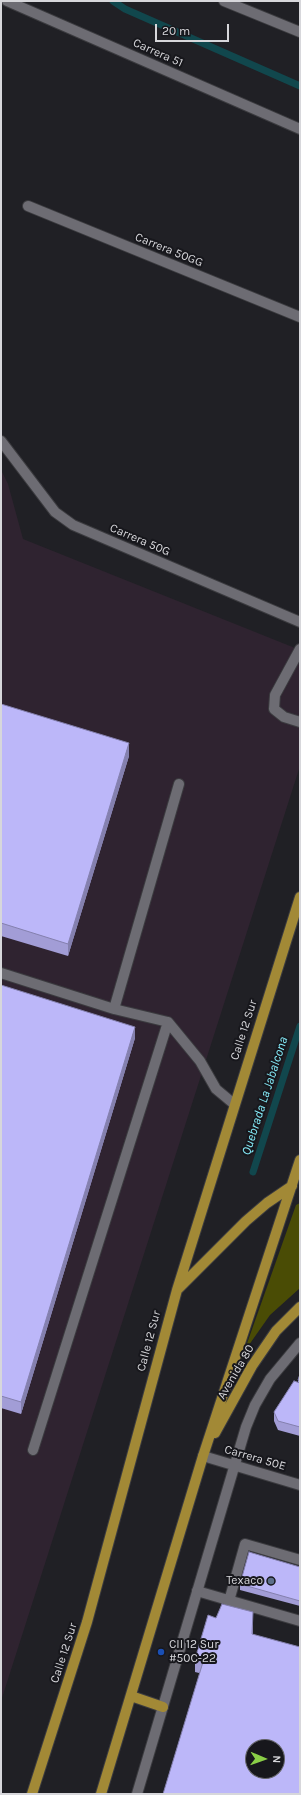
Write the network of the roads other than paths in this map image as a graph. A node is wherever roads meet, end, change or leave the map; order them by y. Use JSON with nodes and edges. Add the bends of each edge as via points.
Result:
{"nodes":[{"id":1,"x":6,"y":1,"type":"edge"},
{"id":2,"x":224,"y":1,"type":"edge"},
{"id":3,"x":300,"y":32,"type":"edge"},
{"id":4,"x":300,"y":129,"type":"edge"},
{"id":5,"x":28,"y":206,"type":"dead end"},
{"id":6,"x":300,"y":317,"type":"edge"},
{"id":7,"x":1,"y":441,"type":"edge"},
{"id":8,"x":300,"y":622,"type":"edge"},
{"id":9,"x":300,"y":649,"type":"edge"},
{"id":10,"x":300,"y":722,"type":"edge"},
{"id":11,"x":179,"y":784,"type":"dead end"},
{"id":12,"x":300,"y":897,"type":"edge"},
{"id":13,"x":1,"y":973,"type":"edge"},
{"id":14,"x":114,"y":1008,"type":"junction"},
{"id":15,"x":168,"y":1022,"type":"junction"},
{"id":16,"x":234,"y":1104,"type":"junction"},
{"id":17,"x":300,"y":1160,"type":"edge"},
{"id":18,"x":296,"y":1184,"type":"edge"},
{"id":19,"x":176,"y":1290,"type":"junction"},
{"id":20,"x":300,"y":1307,"type":"edge"},
{"id":21,"x":300,"y":1342,"type":"edge"},
{"id":22,"x":33,"y":1450,"type":"dead end"},
{"id":23,"x":203,"y":1456,"type":"junction"},
{"id":24,"x":234,"y":1466,"type":"junction"},
{"id":25,"x":300,"y":1485,"type":"edge"},
{"id":26,"x":300,"y":1560,"type":"edge"},
{"id":27,"x":197,"y":1591,"type":"junction"},
{"id":28,"x":229,"y":1601,"type":"junction"},
{"id":29,"x":300,"y":1621,"type":"edge"},
{"id":30,"x":131,"y":1696,"type":"junction"},
{"id":31,"x":163,"y":1707,"type":"junction"},
{"id":32,"x":32,"y":1794,"type":"edge"},
{"id":33,"x":101,"y":1794,"type":"edge"},
{"id":34,"x":137,"y":1794,"type":"edge"}],
"edges":[{"from":1,"to":4,"type":"street","name":"Carrera 51"},
{"from":2,"to":3,"type":"street"},
{"from":5,"to":6,"type":"street","name":"Carrera 50GG"},
{"from":7,"to":8,"type":"street","name":"Carrera 50G","via":[[55,512],[72,525]]},
{"from":9,"to":10,"type":"street","via":[[275,695],[274,709],[284,717]]},
{"from":11,"to":14,"type":"street"},
{"from":12,"to":16,"type":"main road","name":"Calle 12 Sur"},
{"from":13,"to":14,"type":"street"},
{"from":14,"to":15,"type":"street"},
{"from":15,"to":16,"type":"street","via":[[200,1061],[216,1089]]},
{"from":15,"to":22,"type":"street"},
{"from":16,"to":19,"type":"main road","name":"Calle 12 Sur"},
{"from":17,"to":18,"type":"main road"},
{"from":18,"to":19,"type":"main road","via":[[246,1221]]},
{"from":18,"to":23,"type":"main road"},
{"from":19,"to":32,"type":"main road","name":"Calle 12 Sur","via":[[87,1622]]},
{"from":20,"to":23,"type":"main road","name":"Avenida 80","via":[[276,1330],[252,1366]]},
{"from":21,"to":24,"type":"street","via":[[270,1379],[255,1405]]},
{"from":23,"to":24,"type":"street","name":"Carrera 50E"},
{"from":23,"to":30,"type":"main road"},
{"from":24,"to":25,"type":"street","name":"Carrera 50E"},
{"from":24,"to":27,"type":"street"},
{"from":26,"to":28,"type":"street","via":[[245,1544]]},
{"from":27,"to":28,"type":"street"},
{"from":27,"to":31,"type":"street"},
{"from":28,"to":29,"type":"street"},
{"from":30,"to":31,"type":"main road"},
{"from":30,"to":33,"type":"main road"},
{"from":31,"to":34,"type":"street"}]}
